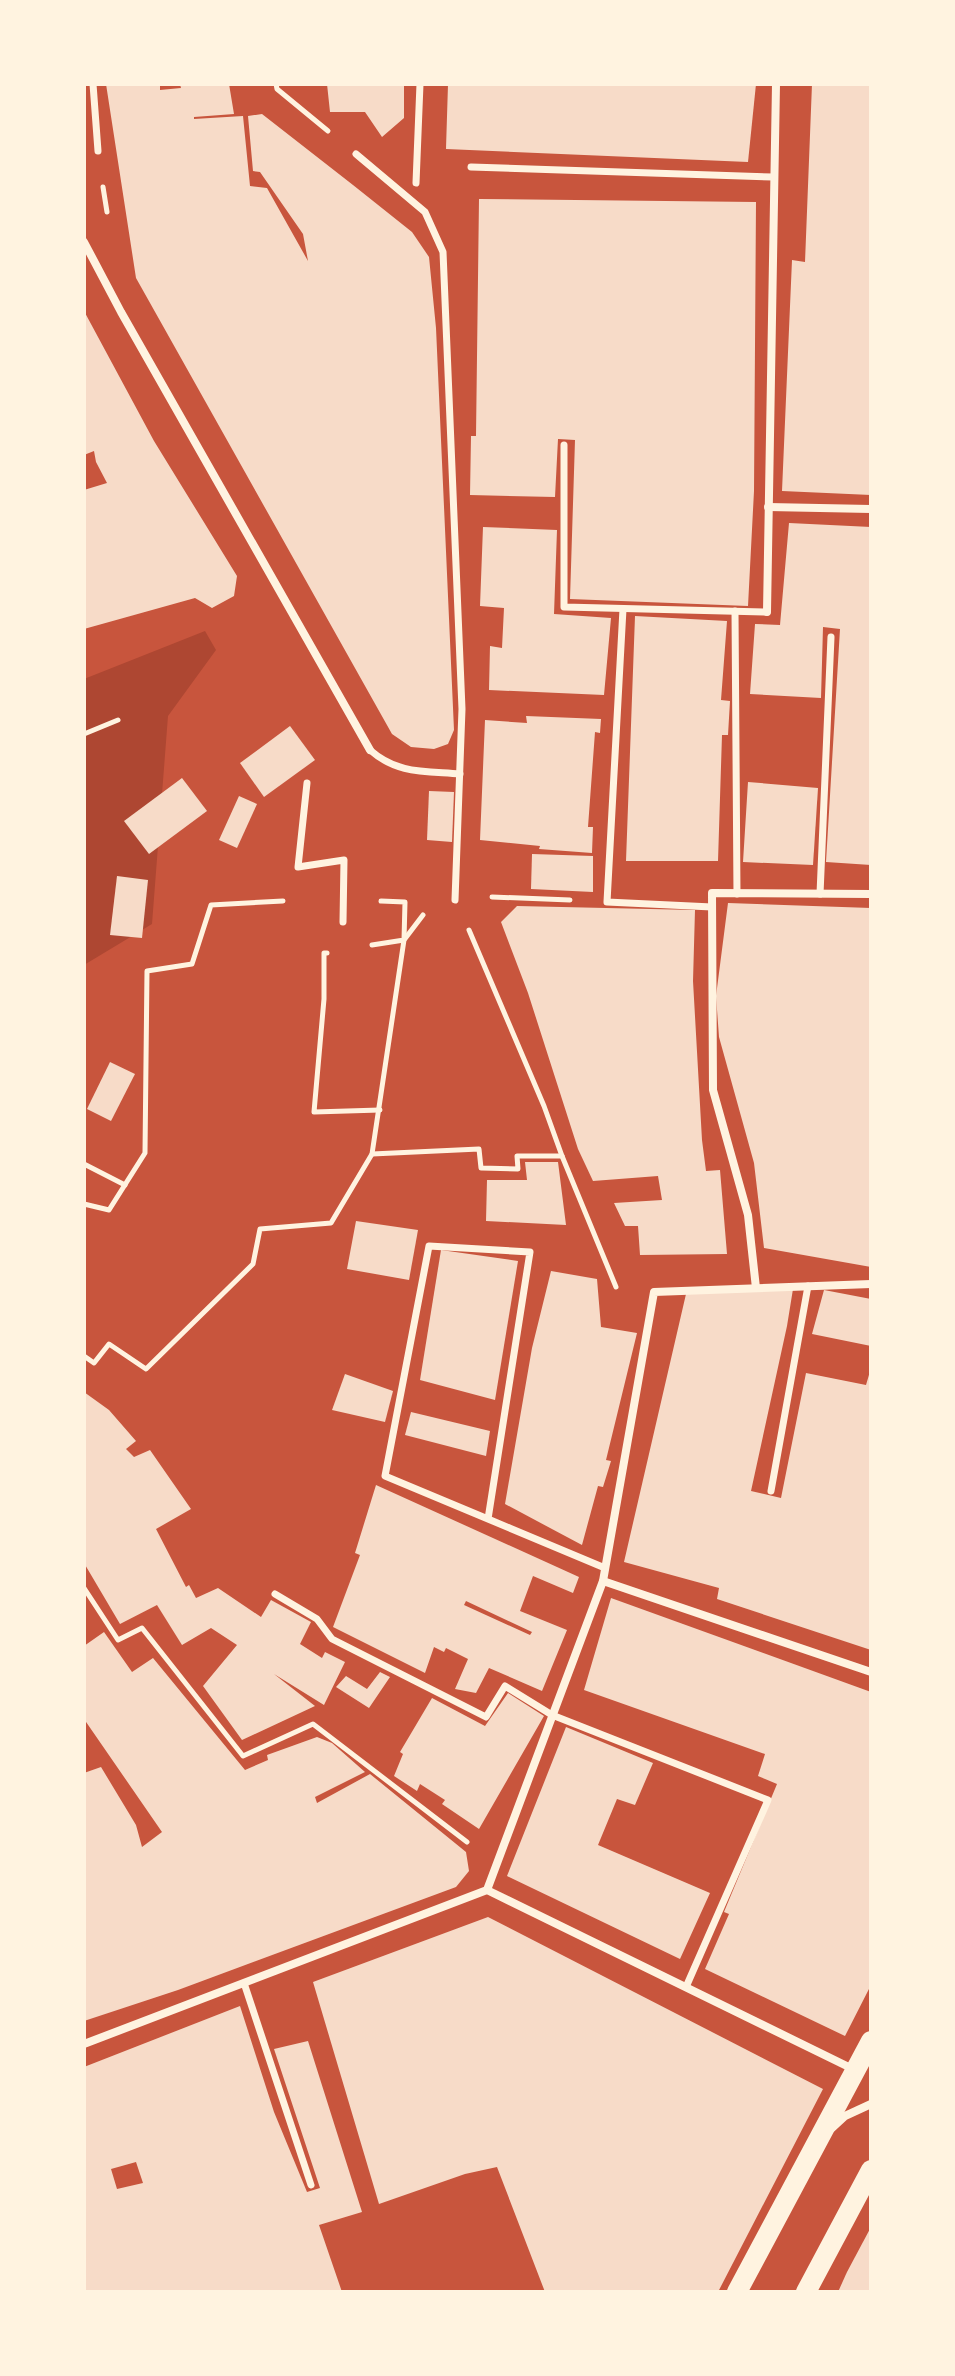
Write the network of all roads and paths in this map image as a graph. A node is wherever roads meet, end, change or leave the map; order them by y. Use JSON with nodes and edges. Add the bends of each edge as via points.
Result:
{"nodes":[{"id":1,"x":93,"y":84,"type":"edge"},
{"id":2,"x":276,"y":84,"type":"edge"},
{"id":3,"x":420,"y":84,"type":"edge"},
{"id":4,"x":776,"y":84,"type":"edge"},
{"id":5,"x":98,"y":151,"type":"dead end"},
{"id":6,"x":356,"y":154,"type":"joint"},
{"id":7,"x":471,"y":167,"type":"dead end"},
{"id":8,"x":773,"y":177,"type":"junction"},
{"id":9,"x":416,"y":183,"type":"dead end"},
{"id":10,"x":84,"y":242,"type":"edge"},
{"id":11,"x":564,"y":445,"type":"dead end"},
{"id":12,"x":768,"y":507,"type":"junction"},
{"id":13,"x":871,"y":509,"type":"edge"},
{"id":14,"x":623,"y":609,"type":"junction"},
{"id":15,"x":735,"y":611,"type":"junction"},
{"id":16,"x":767,"y":612,"type":"joint"},
{"id":17,"x":831,"y":637,"type":"dead end"},
{"id":18,"x":118,"y":720,"type":"dead end"},
{"id":19,"x":84,"y":734,"type":"edge"},
{"id":20,"x":370,"y":750,"type":"joint"},
{"id":21,"x":460,"y":774,"type":"junction"},
{"id":22,"x":307,"y":783,"type":"dead end"},
{"id":23,"x":457,"y":872,"type":"junction"},
{"id":24,"x":737,"y":894,"type":"junction"},
{"id":25,"x":820,"y":894,"type":"junction"},
{"id":26,"x":871,"y":894,"type":"edge"},
{"id":27,"x":487,"y":896,"type":"dead end"},
{"id":28,"x":455,"y":900,"type":"joint"},
{"id":29,"x":607,"y":902,"type":"junction"},
{"id":30,"x":211,"y":905,"type":"dead end"},
{"id":31,"x":712,"y":907,"type":"junction"},
{"id":32,"x":343,"y":922,"type":"dead end"},
{"id":33,"x":324,"y":999,"type":"dead end"},
{"id":34,"x":380,"y":1110,"type":"junction"},
{"id":35,"x":372,"y":1154,"type":"junction"},
{"id":36,"x":562,"y":1156,"type":"junction"},
{"id":37,"x":84,"y":1164,"type":"edge"},
{"id":38,"x":125,"y":1185,"type":"junction"},
{"id":39,"x":84,"y":1204,"type":"edge"},
{"id":40,"x":871,"y":1284,"type":"edge"},
{"id":41,"x":808,"y":1286,"type":"junction"},
{"id":42,"x":756,"y":1288,"type":"junction"},
{"id":43,"x":645,"y":1345,"type":"junction"},
{"id":44,"x":84,"y":1356,"type":"edge"},
{"id":45,"x":771,"y":1491,"type":"dead end"},
{"id":46,"x":488,"y":1519,"type":"junction"},
{"id":47,"x":605,"y":1568,"type":"junction"},
{"id":48,"x":603,"y":1581,"type":"junction"},
{"id":49,"x":84,"y":1588,"type":"edge"},
{"id":50,"x":275,"y":1594,"type":"dead end"},
{"id":51,"x":871,"y":1672,"type":"edge"},
{"id":52,"x":552,"y":1715,"type":"junction"},
{"id":53,"x":497,"y":1865,"type":"junction"},
{"id":54,"x":487,"y":1890,"type":"junction"},
{"id":55,"x":244,"y":1983,"type":"junction"},
{"id":56,"x":686,"y":1987,"type":"junction"},
{"id":57,"x":871,"y":2041,"type":"edge"},
{"id":58,"x":84,"y":2044,"type":"edge"},
{"id":59,"x":855,"y":2070,"type":"junction"},
{"id":60,"x":871,"y":2104,"type":"edge"},
{"id":61,"x":817,"y":2142,"type":"junction"},
{"id":62,"x":871,"y":2170,"type":"edge"},
{"id":63,"x":311,"y":2185,"type":"dead end"},
{"id":64,"x":737,"y":2292,"type":"edge"},
{"id":65,"x":806,"y":2292,"type":"edge"}],
"edges":[{"from":1,"to":5,"type":"street"},
{"from":2,"to":6,"type":"path"},
{"from":3,"to":9,"type":"street"},
{"from":4,"to":8,"type":"street"},
{"from":6,"to":21,"type":"street","via":[[425,212],[443,252],[462,709]]},
{"from":7,"to":8,"type":"street"},
{"from":8,"to":12,"type":"street"},
{"from":10,"to":20,"type":"street"},
{"from":11,"to":14,"type":"street","via":[[564,607]]},
{"from":12,"to":13,"type":"street"},
{"from":12,"to":16,"type":"street"},
{"from":14,"to":15,"type":"street"},
{"from":14,"to":29,"type":"street"},
{"from":15,"to":16,"type":"street"},
{"from":15,"to":24,"type":"street"},
{"from":17,"to":25,"type":"street"},
{"from":18,"to":19,"type":"path"},
{"from":20,"to":21,"type":"street","via":[[400,769]]},
{"from":21,"to":23,"type":"street"},
{"from":22,"to":32,"type":"street","via":[[298,867],[344,860]]},
{"from":23,"to":28,"type":"street"},
{"from":23,"to":34,"type":"path","via":[[404,940]]},
{"from":24,"to":25,"type":"street"},
{"from":24,"to":31,"type":"street","via":[[712,893]]},
{"from":25,"to":26,"type":"street"},
{"from":27,"to":29,"type":"path"},
{"from":28,"to":36,"type":"path"},
{"from":29,"to":31,"type":"street"},
{"from":30,"to":38,"type":"path","via":[[192,964],[147,971],[145,1153]]},
{"from":31,"to":42,"type":"street","via":[[713,1090],[748,1215]]},
{"from":33,"to":34,"type":"path","via":[[314,1112]]},
{"from":34,"to":35,"type":"path"},
{"from":35,"to":36,"type":"path","via":[[479,1149],[481,1168],[518,1169],[517,1156]]},
{"from":35,"to":44,"type":"path","via":[[331,1223],[260,1229],[253,1264],[146,1369],[109,1344],[94,1363]]},
{"from":36,"to":43,"type":"path","via":[[605,1264]]},
{"from":37,"to":38,"type":"path"},
{"from":38,"to":39,"type":"path","via":[[109,1210]]},
{"from":40,"to":41,"type":"street"},
{"from":41,"to":42,"type":"street"},
{"from":41,"to":45,"type":"street"},
{"from":42,"to":43,"type":"street","via":[[654,1292]]},
{"from":43,"to":47,"type":"street"},
{"from":46,"to":46,"type":"street","via":[[530,1252],[429,1246],[385,1476]]},
{"from":46,"to":47,"type":"street"},
{"from":47,"to":48,"type":"street"},
{"from":48,"to":51,"type":"street"},
{"from":48,"to":52,"type":"street"},
{"from":49,"to":53,"type":"path","via":[[118,1640],[142,1628],[243,1756],[313,1724]]},
{"from":50,"to":52,"type":"street","via":[[317,1619],[332,1639],[486,1717],[505,1686]]},
{"from":52,"to":53,"type":"street"},
{"from":52,"to":56,"type":"street","via":[[768,1800]]},
{"from":53,"to":54,"type":"street"},
{"from":54,"to":55,"type":"street"},
{"from":54,"to":56,"type":"street"},
{"from":55,"to":58,"type":"street"},
{"from":55,"to":63,"type":"street"},
{"from":56,"to":59,"type":"street"},
{"from":57,"to":59,"type":"main road"},
{"from":59,"to":61,"type":"main road"},
{"from":60,"to":61,"type":"street","via":[[845,2116]]},
{"from":61,"to":64,"type":"main road"},
{"from":62,"to":65,"type":"main road"}]}
